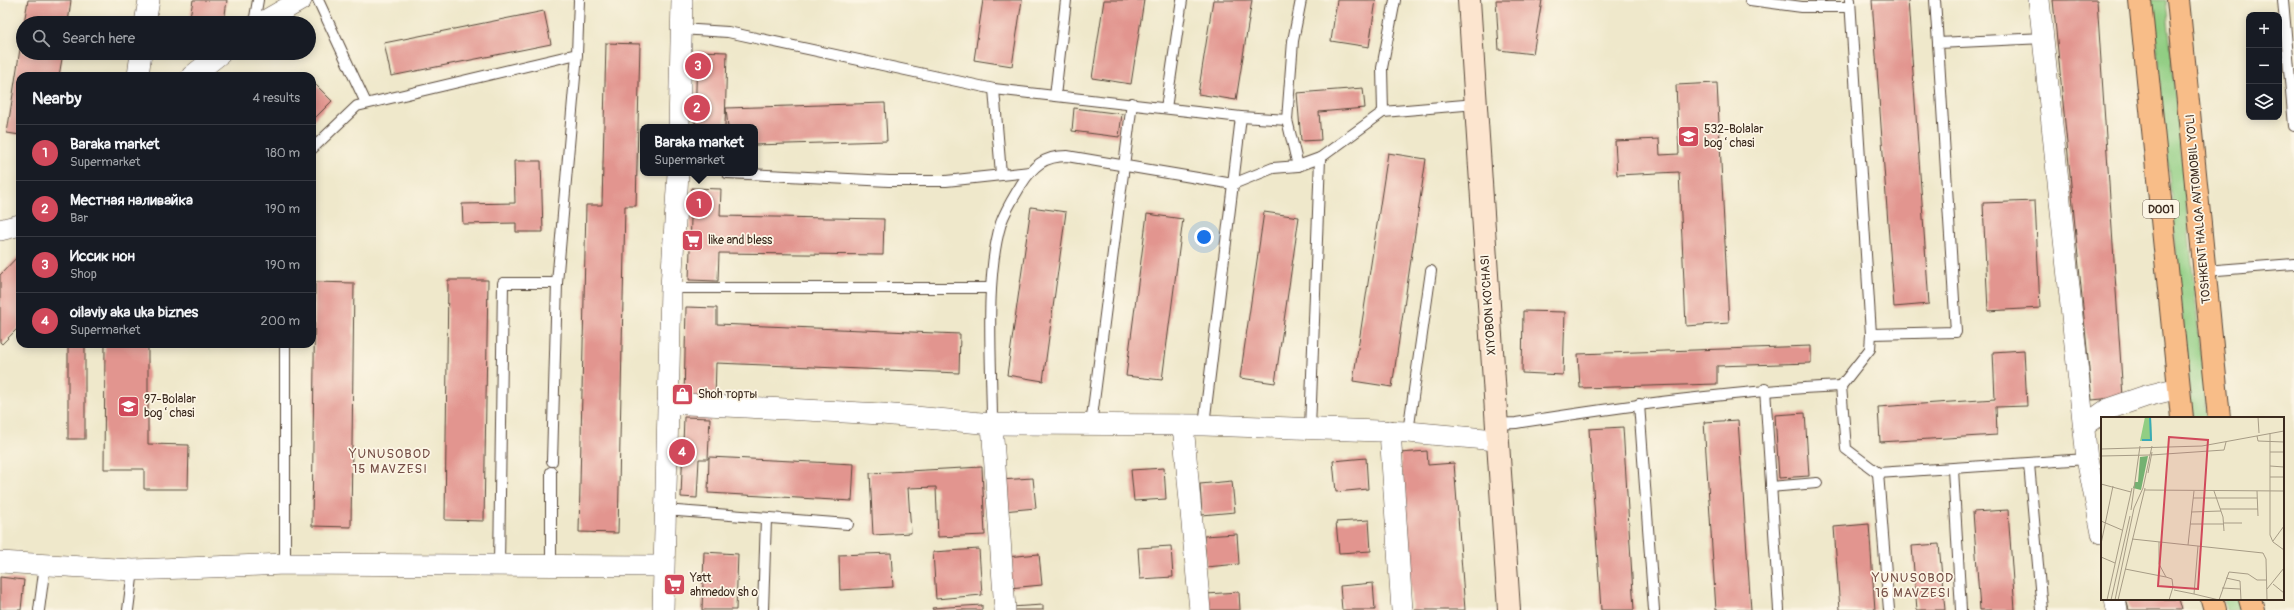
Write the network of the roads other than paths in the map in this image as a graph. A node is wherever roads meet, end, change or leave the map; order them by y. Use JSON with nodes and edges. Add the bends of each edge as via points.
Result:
{"nodes":[{"id":1,"x":149,"y":0,"type":"edge"},
{"id":2,"x":258,"y":0,"type":"edge"},
{"id":3,"x":301,"y":0,"type":"edge"},
{"id":4,"x":318,"y":0,"type":"edge"},
{"id":5,"x":579,"y":0,"type":"edge"},
{"id":6,"x":682,"y":0,"type":"edge"},
{"id":7,"x":1066,"y":0,"type":"edge"},
{"id":8,"x":1182,"y":0,"type":"edge"},
{"id":9,"x":1301,"y":0,"type":"edge"},
{"id":10,"x":1395,"y":0,"type":"edge"},
{"id":11,"x":1469,"y":0,"type":"edge"},
{"id":12,"x":1750,"y":0,"type":"edge"},
{"id":13,"x":1935,"y":0,"type":"edge"},
{"id":14,"x":2039,"y":0,"type":"edge"},
{"id":15,"x":2140,"y":0,"type":"edge"},
{"id":16,"x":2178,"y":0,"type":"edge"},
{"id":17,"x":2283,"y":0,"type":"edge"},
{"id":18,"x":1850,"y":3,"type":"edge"},
{"id":19,"x":146,"y":16,"type":"edge"},
{"id":20,"x":255,"y":16,"type":"edge"},
{"id":21,"x":273,"y":16,"type":"edge"},
{"id":22,"x":680,"y":29,"type":"junction"},
{"id":23,"x":2043,"y":38,"type":"junction"},
{"id":24,"x":1938,"y":43,"type":"junction"},
{"id":25,"x":577,"y":54,"type":"junction"},
{"id":26,"x":140,"y":60,"type":"edge"},
{"id":27,"x":212,"y":60,"type":"edge"},
{"id":28,"x":139,"y":72,"type":"edge"},
{"id":29,"x":197,"y":72,"type":"edge"},
{"id":30,"x":994,"y":89,"type":"junction"},
{"id":31,"x":1056,"y":96,"type":"junction"},
{"id":32,"x":366,"y":103,"type":"junction"},
{"id":33,"x":1132,"y":103,"type":"junction"},
{"id":34,"x":1476,"y":104,"type":"junction"},
{"id":35,"x":1166,"y":108,"type":"junction"},
{"id":36,"x":1384,"y":112,"type":"junction"},
{"id":37,"x":1241,"y":117,"type":"junction"},
{"id":38,"x":1287,"y":120,"type":"junction"},
{"id":39,"x":679,"y":124,"type":"edge"},
{"id":40,"x":2294,"y":126,"type":"edge"},
{"id":41,"x":316,"y":145,"type":"edge"},
{"id":42,"x":1320,"y":158,"type":"junction"},
{"id":43,"x":1124,"y":165,"type":"junction"},
{"id":44,"x":1298,"y":166,"type":"junction"},
{"id":45,"x":1030,"y":172,"type":"junction"},
{"id":46,"x":1001,"y":174,"type":"junction"},
{"id":47,"x":758,"y":175,"type":"edge"},
{"id":48,"x":678,"y":176,"type":"edge"},
{"id":49,"x":1233,"y":184,"type":"junction"},
{"id":50,"x":16,"y":226,"type":"edge"},
{"id":51,"x":0,"y":230,"type":"edge"},
{"id":52,"x":2294,"y":264,"type":"edge"},
{"id":53,"x":1431,"y":271,"type":"dead end"},
{"id":54,"x":2205,"y":272,"type":"junction"},
{"id":55,"x":558,"y":283,"type":"junction"},
{"id":56,"x":671,"y":288,"type":"junction"},
{"id":57,"x":991,"y":288,"type":"junction"},
{"id":58,"x":1871,"y":334,"type":"junction"},
{"id":59,"x":285,"y":348,"type":"edge"},
{"id":60,"x":1842,"y":386,"type":"junction"},
{"id":61,"x":2179,"y":388,"type":"junction"},
{"id":62,"x":1765,"y":389,"type":"junction"},
{"id":63,"x":668,"y":403,"type":"junction"},
{"id":64,"x":1639,"y":404,"type":"junction"},
{"id":65,"x":2182,"y":417,"type":"edge"},
{"id":66,"x":2219,"y":417,"type":"edge"},
{"id":67,"x":992,"y":424,"type":"junction"},
{"id":68,"x":1091,"y":425,"type":"junction"},
{"id":69,"x":1193,"y":425,"type":"junction"},
{"id":70,"x":2084,"y":426,"type":"junction"},
{"id":71,"x":1310,"y":428,"type":"junction"},
{"id":72,"x":1399,"y":432,"type":"junction"},
{"id":73,"x":1496,"y":432,"type":"junction"},
{"id":74,"x":2087,"y":459,"type":"junction"},
{"id":75,"x":552,"y":461,"type":"dead end"},
{"id":76,"x":2029,"y":464,"type":"junction"},
{"id":77,"x":1953,"y":469,"type":"junction"},
{"id":78,"x":551,"y":472,"type":"dead end"},
{"id":79,"x":1878,"y":473,"type":"junction"},
{"id":80,"x":1817,"y":483,"type":"dead end"},
{"id":81,"x":1771,"y":486,"type":"junction"},
{"id":82,"x":664,"y":510,"type":"junction"},
{"id":83,"x":766,"y":518,"type":"junction"},
{"id":84,"x":848,"y":524,"type":"dead end"},
{"id":85,"x":2101,"y":528,"type":"edge"},
{"id":86,"x":0,"y":562,"type":"edge"},
{"id":87,"x":285,"y":564,"type":"junction"},
{"id":88,"x":45,"y":565,"type":"junction"},
{"id":89,"x":499,"y":565,"type":"junction"},
{"id":90,"x":551,"y":565,"type":"junction"},
{"id":91,"x":663,"y":566,"type":"junction"},
{"id":92,"x":133,"y":570,"type":"junction"},
{"id":93,"x":2115,"y":600,"type":"edge"},
{"id":94,"x":2212,"y":600,"type":"edge"},
{"id":95,"x":2250,"y":600,"type":"edge"},
{"id":96,"x":39,"y":610,"type":"edge"},
{"id":97,"x":128,"y":610,"type":"edge"},
{"id":98,"x":663,"y":610,"type":"edge"},
{"id":99,"x":764,"y":610,"type":"edge"},
{"id":100,"x":1005,"y":610,"type":"edge"},
{"id":101,"x":1200,"y":610,"type":"edge"},
{"id":102,"x":1402,"y":610,"type":"edge"},
{"id":103,"x":1509,"y":610,"type":"edge"},
{"id":104,"x":1654,"y":610,"type":"edge"},
{"id":105,"x":1779,"y":610,"type":"edge"},
{"id":106,"x":1889,"y":610,"type":"edge"},
{"id":107,"x":1961,"y":610,"type":"edge"},
{"id":108,"x":2042,"y":610,"type":"edge"},
{"id":109,"x":2117,"y":610,"type":"edge"},
{"id":110,"x":2215,"y":610,"type":"edge"},
{"id":111,"x":2253,"y":610,"type":"edge"}],
"edges":[{"from":1,"to":19,"type":"street"},
{"from":2,"to":20,"type":"lane"},
{"from":3,"to":21,"type":"street"},
{"from":4,"to":32,"type":"lane"},
{"from":5,"to":25,"type":"lane"},
{"from":6,"to":22,"type":"street"},
{"from":7,"to":31,"type":"lane"},
{"from":8,"to":35,"type":"lane"},
{"from":9,"to":38,"type":"lane","via":[[1293,42]]},
{"from":10,"to":36,"type":"lane","via":[[1382,68]]},
{"from":11,"to":34,"type":"street","name":"XIYOBON KO'CHASI"},
{"from":12,"to":18,"type":"lane","via":[[1802,7]]},
{"from":13,"to":24,"type":"lane"},
{"from":14,"to":23,"type":"street"},
{"from":15,"to":61,"type":"highway","number":"D001"},
{"from":16,"to":54,"type":"highway","name":"TOSHKENT HALQA AVTOMOBIL YO'LI"},
{"from":17,"to":40,"type":"lane"},
{"from":18,"to":58,"type":"lane"},
{"from":22,"to":30,"type":"lane","via":[[728,32]]},
{"from":22,"to":39,"type":"street"},
{"from":23,"to":24,"type":"lane"},
{"from":23,"to":70,"type":"street"},
{"from":24,"to":58,"type":"lane","via":[[1956,332]]},
{"from":25,"to":32,"type":"lane"},
{"from":25,"to":55,"type":"lane"},
{"from":26,"to":28,"type":"street"},
{"from":27,"to":29,"type":"street"},
{"from":30,"to":31,"type":"lane"},
{"from":30,"to":46,"type":"lane"},
{"from":31,"to":33,"type":"lane"},
{"from":32,"to":41,"type":"lane","via":[[357,106]]},
{"from":33,"to":35,"type":"lane"},
{"from":33,"to":43,"type":"lane"},
{"from":34,"to":36,"type":"lane"},
{"from":34,"to":73,"type":"street","name":"XIYOBON KO'CHASI"},
{"from":35,"to":37,"type":"lane"},
{"from":36,"to":42,"type":"lane"},
{"from":37,"to":38,"type":"lane"},
{"from":37,"to":49,"type":"lane"},
{"from":38,"to":44,"type":"lane"},
{"from":42,"to":44,"type":"lane"},
{"from":42,"to":71,"type":"lane"},
{"from":43,"to":45,"type":"lane","via":[[1056,156],[1042,160]]},
{"from":43,"to":49,"type":"lane"},
{"from":43,"to":68,"type":"lane"},
{"from":44,"to":49,"type":"lane","via":[[1273,168]]},
{"from":45,"to":46,"type":"lane"},
{"from":45,"to":57,"type":"lane","via":[[1011,201],[1002,222]]},
{"from":46,"to":47,"type":"lane","via":[[946,181]]},
{"from":48,"to":56,"type":"street"},
{"from":49,"to":69,"type":"lane"},
{"from":50,"to":51,"type":"street"},
{"from":52,"to":54,"type":"lane"},
{"from":53,"to":72,"type":"lane"},
{"from":54,"to":66,"type":"highway","name":"TOSHKENT HALQA AVTOMOBIL YO'LI"},
{"from":55,"to":75,"type":"lane"},
{"from":55,"to":89,"type":"lane","via":[[503,283]]},
{"from":56,"to":57,"type":"lane"},
{"from":56,"to":63,"type":"street"},
{"from":57,"to":67,"type":"lane"},
{"from":58,"to":60,"type":"lane","via":[[1870,349]]},
{"from":59,"to":87,"type":"lane"},
{"from":60,"to":62,"type":"lane"},
{"from":60,"to":79,"type":"lane","via":[[1846,449]]},
{"from":61,"to":65,"type":"highway","number":"D001"},
{"from":61,"to":70,"type":"street","via":[[2108,408]]},
{"from":62,"to":64,"type":"lane"},
{"from":62,"to":81,"type":"lane"},
{"from":63,"to":67,"type":"street","via":[[882,414]]},
{"from":63,"to":82,"type":"street"},
{"from":64,"to":73,"type":"lane","via":[[1516,423]]},
{"from":64,"to":104,"type":"lane"},
{"from":67,"to":68,"type":"street"},
{"from":67,"to":100,"type":"street"},
{"from":68,"to":69,"type":"street"},
{"from":69,"to":71,"type":"street"},
{"from":69,"to":101,"type":"street"},
{"from":70,"to":74,"type":"street"},
{"from":71,"to":72,"type":"street"},
{"from":72,"to":73,"type":"street"},
{"from":72,"to":102,"type":"street"},
{"from":73,"to":103,"type":"street","name":"XIYOBON KO'CHASI"},
{"from":74,"to":76,"type":"lane"},
{"from":74,"to":85,"type":"street"},
{"from":76,"to":77,"type":"lane"},
{"from":76,"to":108,"type":"lane"},
{"from":77,"to":79,"type":"lane"},
{"from":77,"to":107,"type":"lane"},
{"from":78,"to":90,"type":"lane"},
{"from":79,"to":106,"type":"lane"},
{"from":80,"to":81,"type":"lane"},
{"from":81,"to":105,"type":"lane"},
{"from":82,"to":83,"type":"lane"},
{"from":82,"to":91,"type":"street"},
{"from":83,"to":84,"type":"lane"},
{"from":83,"to":99,"type":"lane"},
{"from":86,"to":88,"type":"street"},
{"from":87,"to":89,"type":"street"},
{"from":87,"to":92,"type":"street"},
{"from":88,"to":92,"type":"street"},
{"from":88,"to":96,"type":"lane"},
{"from":89,"to":90,"type":"street"},
{"from":90,"to":91,"type":"street"},
{"from":91,"to":98,"type":"street"},
{"from":92,"to":97,"type":"lane"},
{"from":93,"to":109,"type":"street"},
{"from":94,"to":110,"type":"highway"},
{"from":95,"to":111,"type":"highway"}]}
